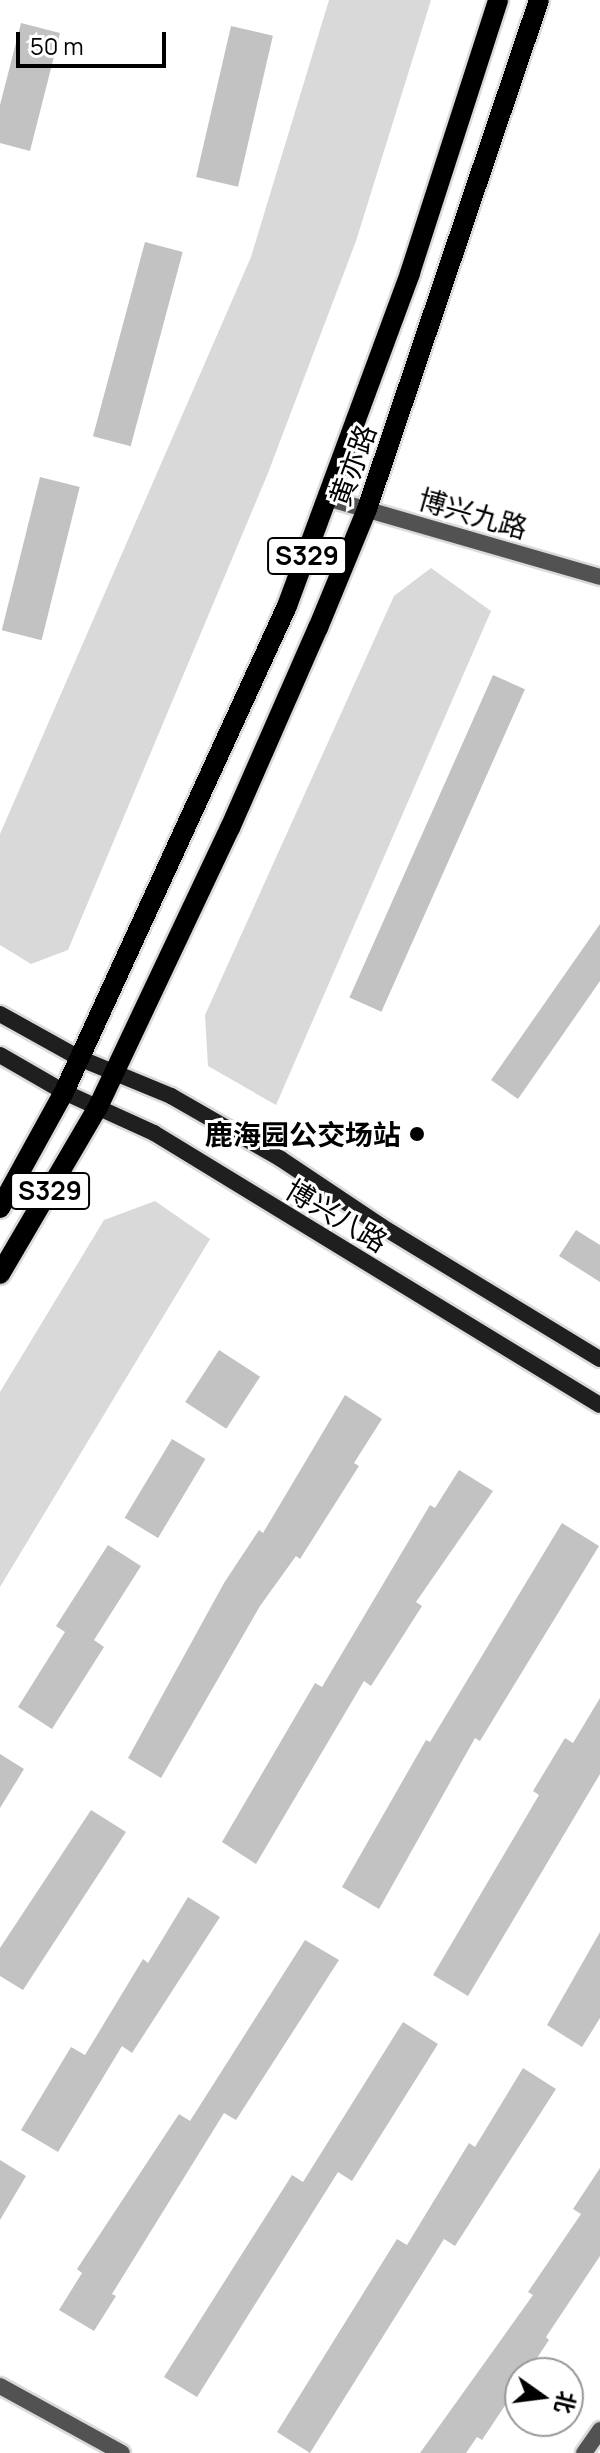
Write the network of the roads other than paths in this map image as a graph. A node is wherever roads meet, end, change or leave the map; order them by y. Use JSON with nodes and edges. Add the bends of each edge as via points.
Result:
{"nodes":[{"id":1,"x":498,"y":0,"type":"edge"},
{"id":2,"x":539,"y":0,"type":"edge"},
{"id":3,"x":330,"y":499,"type":"junction"},
{"id":4,"x":367,"y":509,"type":"junction"},
{"id":5,"x":600,"y":577,"type":"edge"},
{"id":6,"x":0,"y":1014,"type":"edge"},
{"id":7,"x":0,"y":1055,"type":"edge"},
{"id":8,"x":79,"y":1058,"type":"junction"},
{"id":9,"x":115,"y":1071,"type":"junction"},
{"id":10,"x":64,"y":1092,"type":"junction"},
{"id":11,"x":98,"y":1107,"type":"junction"},
{"id":12,"x":0,"y":1208,"type":"edge"},
{"id":13,"x":0,"y":1274,"type":"edge"},
{"id":14,"x":600,"y":1359,"type":"edge"},
{"id":15,"x":600,"y":1405,"type":"edge"},
{"id":16,"x":0,"y":2386,"type":"edge"},
{"id":17,"x":600,"y":2430,"type":"edge"},
{"id":18,"x":122,"y":2453,"type":"edge"},
{"id":19,"x":584,"y":2453,"type":"edge"}],
"edges":[{"from":1,"to":3,"type":"main road","name":"黄亦路","number":"S329"},
{"from":2,"to":4,"type":"main road","name":"黄亦路","number":"S329"},
{"from":3,"to":4,"type":"street","name":"博兴九路"},
{"from":3,"to":8,"type":"main road","name":"黄亦路","number":"S329"},
{"from":4,"to":5,"type":"street","name":"博兴九路"},
{"from":4,"to":9,"type":"main road","name":"黄亦路","number":"S329","via":[[230,828]]},
{"from":6,"to":8,"type":"street","name":"博兴八路"},
{"from":7,"to":10,"type":"street","name":"博兴八路"},
{"from":8,"to":9,"type":"street","name":"博兴八路"},
{"from":8,"to":10,"type":"main road","name":"黄亦路","number":"S329"},
{"from":9,"to":11,"type":"main road","name":"黄亦路","number":"S329"},
{"from":9,"to":14,"type":"street","name":"博兴八路","via":[[171,1096],[307,1174],[381,1226]]},
{"from":10,"to":11,"type":"street","name":"博兴八路"},
{"from":10,"to":12,"type":"main road","number":"S329"},
{"from":11,"to":13,"type":"main road","number":"S329"},
{"from":11,"to":15,"type":"street","name":"博兴八路","via":[[154,1133]]},
{"from":16,"to":18,"type":"street"},
{"from":17,"to":19,"type":"street"}]}
